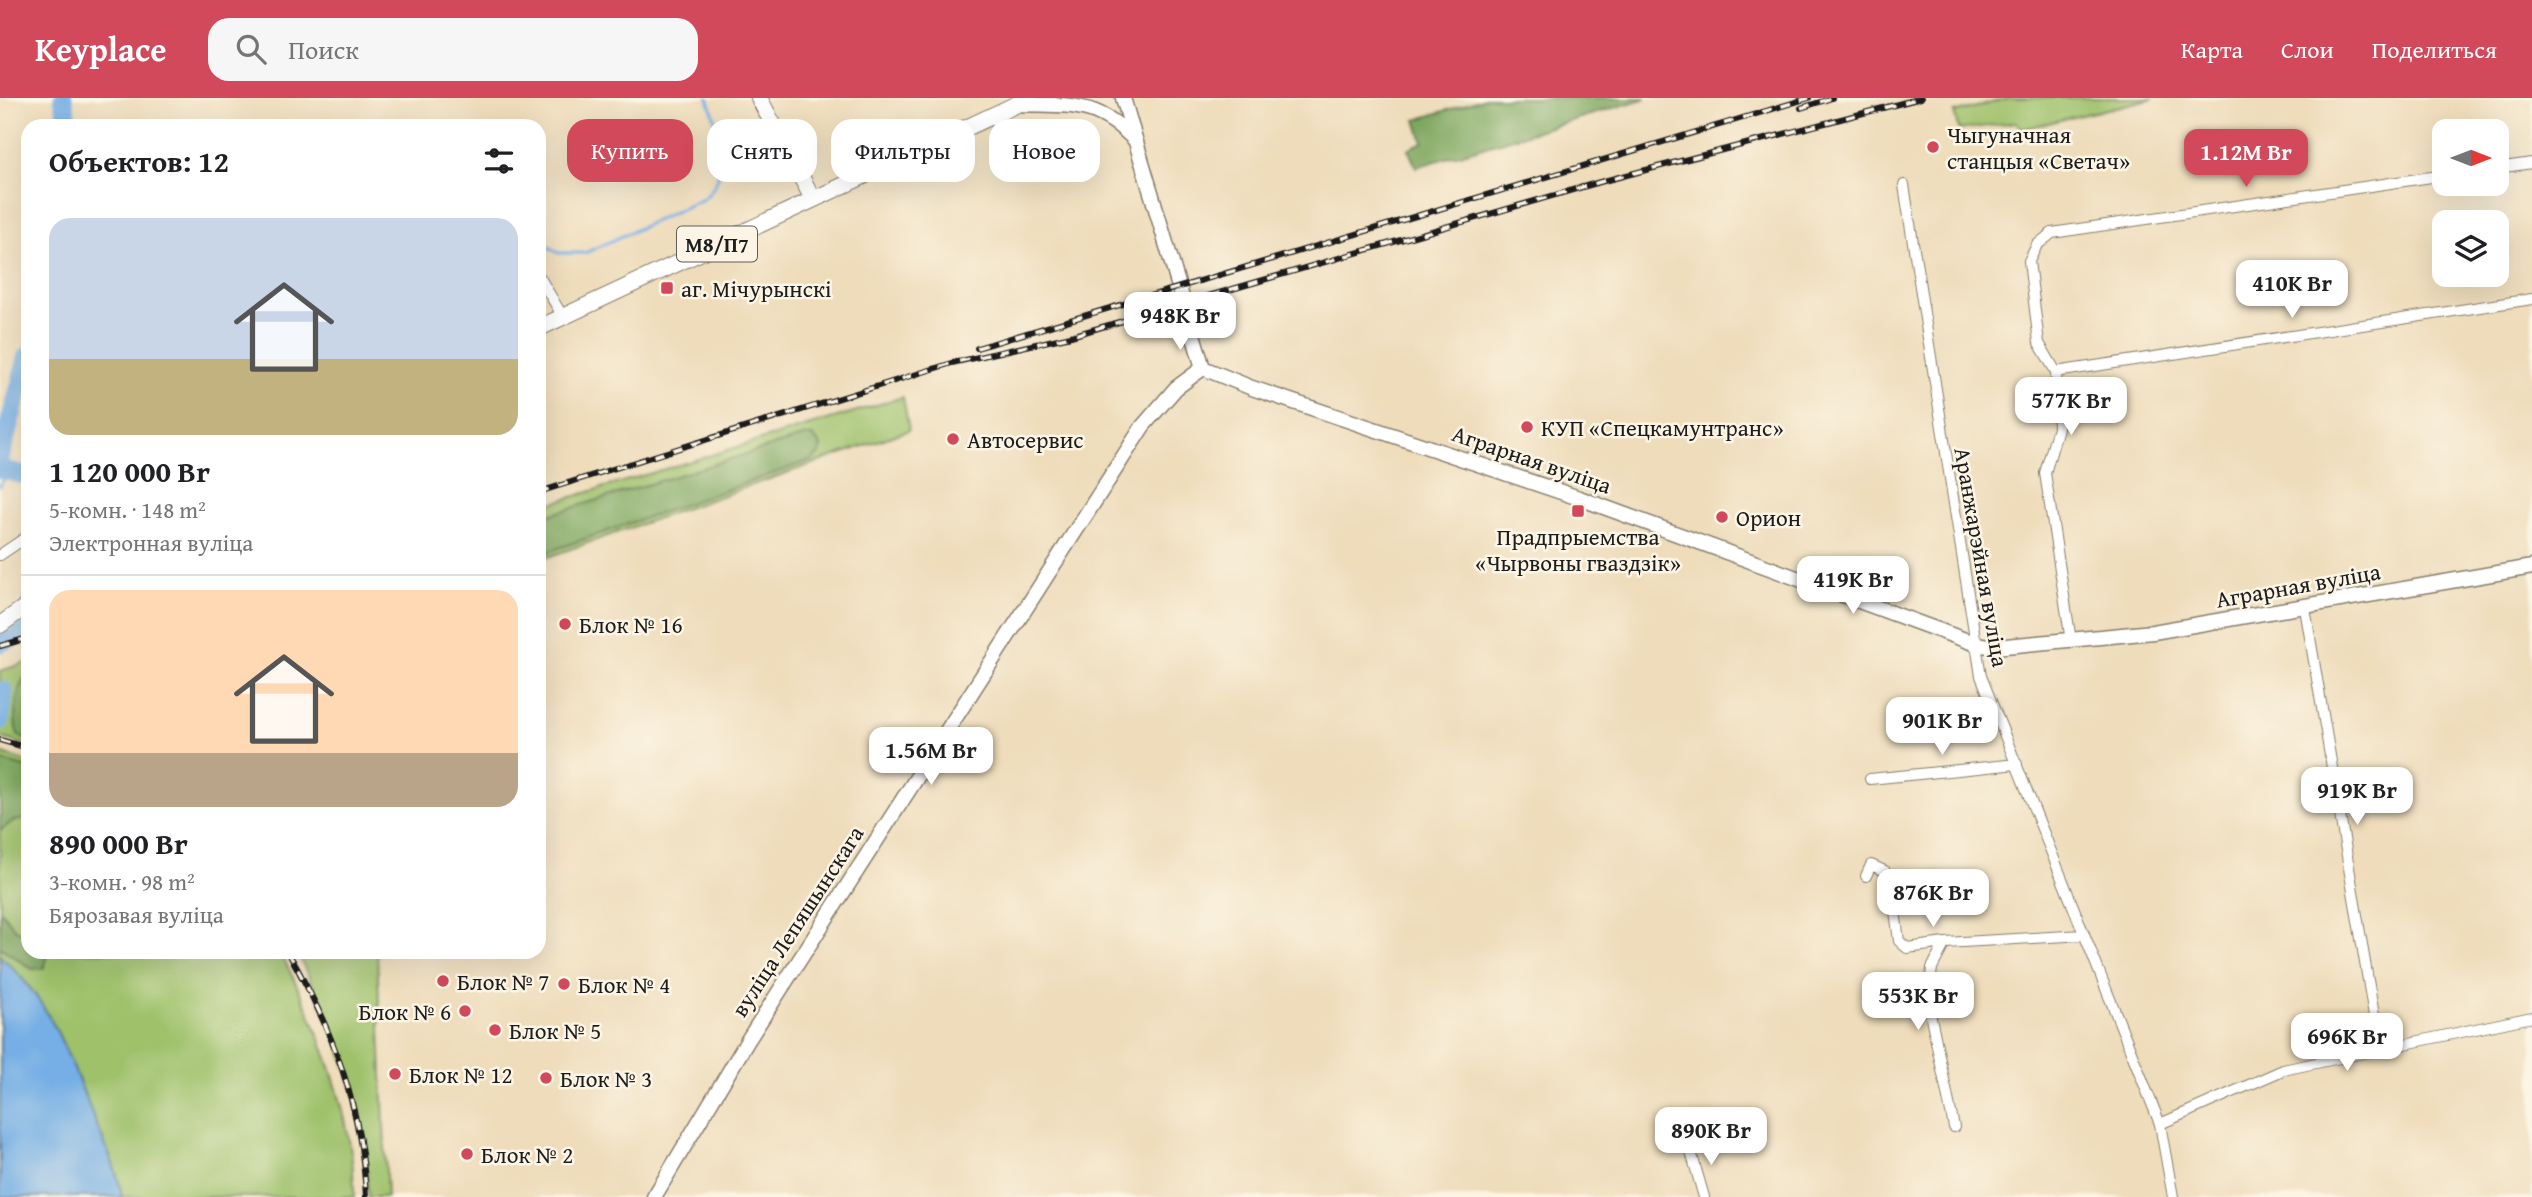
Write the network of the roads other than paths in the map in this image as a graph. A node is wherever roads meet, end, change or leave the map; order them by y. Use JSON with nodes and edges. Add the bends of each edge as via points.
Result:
{"nodes":[{"id":1,"x":759,"y":98,"type":"edge"},
{"id":2,"x":1123,"y":98,"type":"edge"},
{"id":3,"x":1024,"y":101,"type":"edge"},
{"id":4,"x":1139,"y":143,"type":"junction"},
{"id":5,"x":2532,"y":163,"type":"edge"},
{"id":6,"x":2510,"y":166,"type":"edge"},
{"id":7,"x":2432,"y":177,"type":"edge"},
{"id":8,"x":1905,"y":185,"type":"dead end"},
{"id":9,"x":813,"y":199,"type":"junction"},
{"id":10,"x":546,"y":288,"type":"edge"},
{"id":11,"x":2532,"y":299,"type":"edge"},
{"id":12,"x":563,"y":317,"type":"junction"},
{"id":13,"x":546,"y":325,"type":"edge"},
{"id":14,"x":1203,"y":368,"type":"junction"},
{"id":15,"x":2056,"y":372,"type":"junction"},
{"id":16,"x":21,"y":541,"type":"edge"},
{"id":17,"x":0,"y":555,"type":"edge"},
{"id":18,"x":2532,"y":567,"type":"edge"},
{"id":19,"x":2305,"y":608,"type":"junction"},
{"id":20,"x":21,"y":611,"type":"edge"},
{"id":21,"x":0,"y":625,"type":"edge"},
{"id":22,"x":2071,"y":641,"type":"junction"},
{"id":23,"x":1976,"y":644,"type":"junction"},
{"id":24,"x":2017,"y":764,"type":"junction"},
{"id":25,"x":1870,"y":779,"type":"dead end"},
{"id":26,"x":1866,"y":876,"type":"dead end"},
{"id":27,"x":2084,"y":935,"type":"junction"},
{"id":28,"x":1945,"y":943,"type":"junction"},
{"id":29,"x":2532,"y":1017,"type":"edge"},
{"id":30,"x":2380,"y":1051,"type":"junction"},
{"id":31,"x":2160,"y":1124,"type":"junction"},
{"id":32,"x":1954,"y":1127,"type":"dead end"},
{"id":33,"x":1689,"y":1145,"type":"dead end"},
{"id":34,"x":654,"y":1197,"type":"edge"},
{"id":35,"x":1704,"y":1197,"type":"edge"},
{"id":36,"x":2174,"y":1197,"type":"edge"}],
"edges":[{"from":1,"to":9,"type":"main road"},
{"from":2,"to":4,"type":"street"},
{"from":3,"to":4,"type":"street","via":[[1097,110]]},
{"from":3,"to":9,"type":"main road","number":"М8/П7"},
{"from":4,"to":14,"type":"street"},
{"from":5,"to":6,"type":"street"},
{"from":7,"to":15,"type":"street","via":[[2052,233],[2037,245],[2029,261],[2039,343]]},
{"from":8,"to":23,"type":"street","name":"Аранжарэйная вуліца"},
{"from":9,"to":12,"type":"main road","number":"М8/П7"},
{"from":10,"to":12,"type":"street"},
{"from":11,"to":15,"type":"street"},
{"from":12,"to":13,"type":"main road","number":"М8/П7"},
{"from":14,"to":23,"type":"street","name":"Аграрная вуліца","via":[[1733,553]]},
{"from":14,"to":34,"type":"street","name":"вуліца Лепяшынскага","via":[[1176,388],[1143,426],[748,1040]]},
{"from":15,"to":22,"type":"street","via":[[2058,428],[2045,473]]},
{"from":16,"to":17,"type":"street"},
{"from":18,"to":19,"type":"street","name":"Аграрная вуліца"},
{"from":19,"to":22,"type":"street","name":"Аграрная вуліца"},
{"from":19,"to":30,"type":"street"},
{"from":20,"to":21,"type":"main road"},
{"from":22,"to":23,"type":"street","name":"Аграрная вуліца","via":[[2020,647]]},
{"from":23,"to":24,"type":"street","name":"Аранжарэйная вуліца","via":[[1981,676]]},
{"from":24,"to":25,"type":"street"},
{"from":24,"to":27,"type":"street","name":"Аранжарэйная вуліца"},
{"from":26,"to":28,"type":"street","via":[[1871,865],[1885,871],[1892,888],[1899,941],[1907,948]]},
{"from":27,"to":28,"type":"street"},
{"from":27,"to":31,"type":"street","name":"Аранжарэйная вуліца"},
{"from":28,"to":32,"type":"street","via":[[1932,968],[1928,1003]]},
{"from":29,"to":30,"type":"street"},
{"from":30,"to":31,"type":"street","via":[[2283,1070]]},
{"from":31,"to":36,"type":"street","name":"Аранжарэйная вуліца"},
{"from":33,"to":35,"type":"street"}]}
